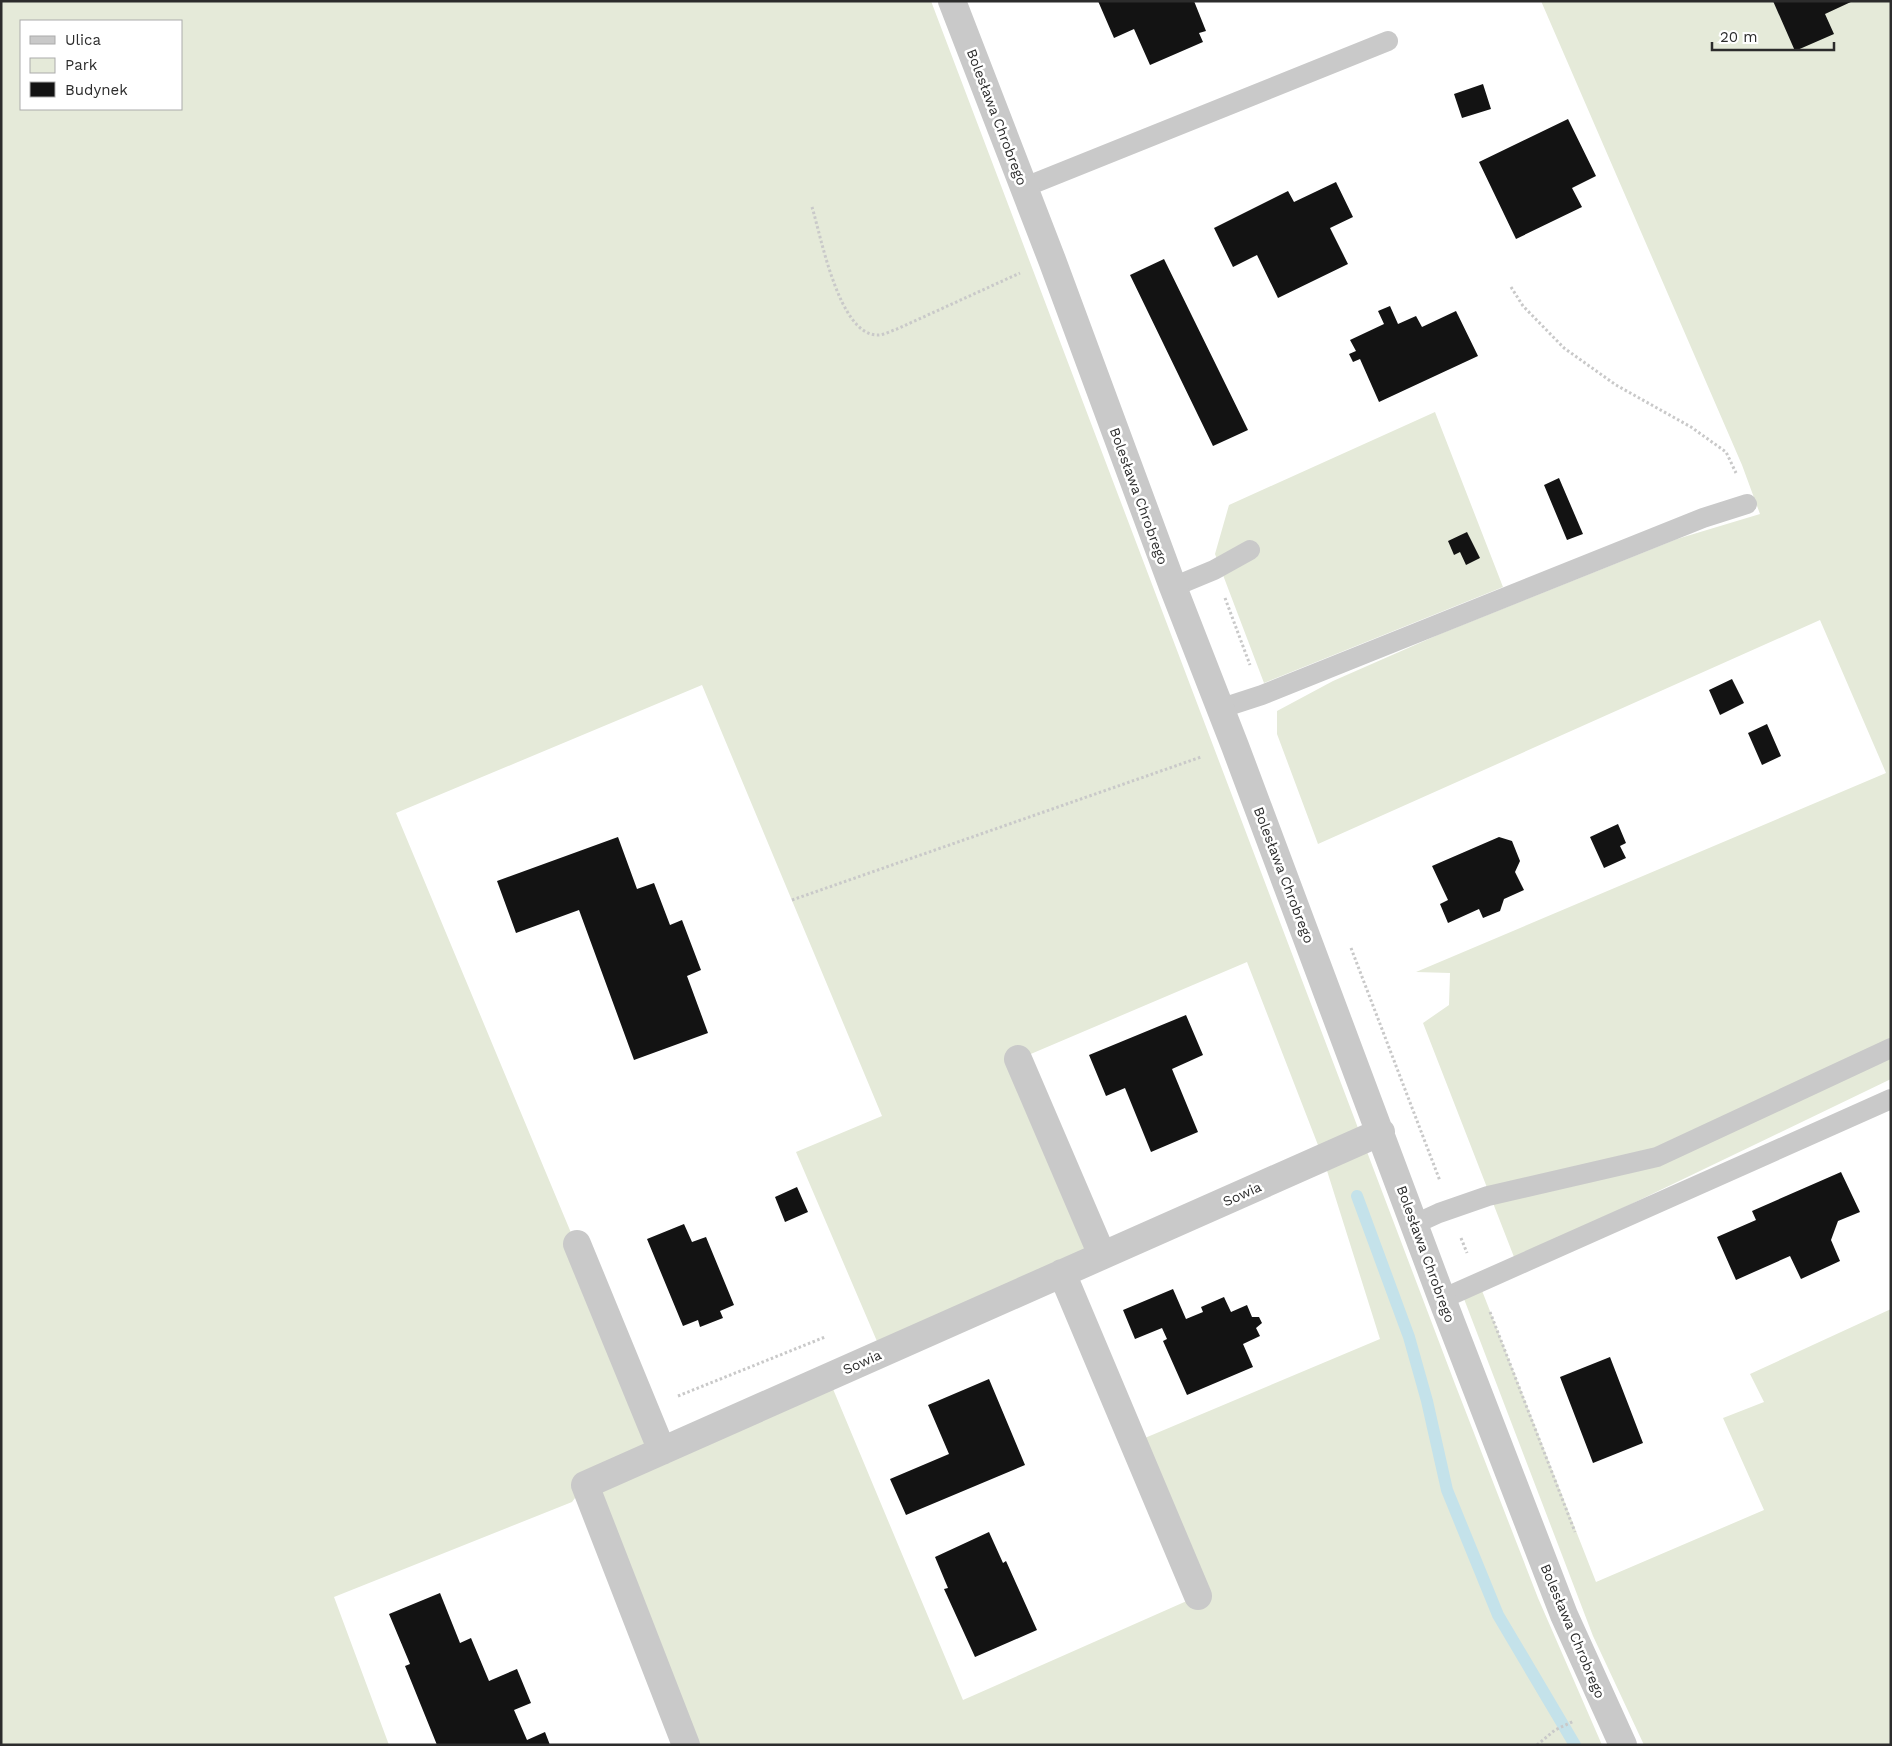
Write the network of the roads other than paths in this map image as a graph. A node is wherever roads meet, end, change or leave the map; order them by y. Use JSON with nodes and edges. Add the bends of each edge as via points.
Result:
{"nodes":[{"id":1,"x":952,"y":1,"type":"edge"},
{"id":2,"x":1388,"y":42,"type":"dead end"},
{"id":3,"x":1025,"y":187,"type":"junction"},
{"id":4,"x":1747,"y":504,"type":"road end"},
{"id":5,"x":1250,"y":550,"type":"dead end"},
{"id":6,"x":1173,"y":587,"type":"junction"},
{"id":7,"x":1219,"y":709,"type":"junction"},
{"id":8,"x":1891,"y":1048,"type":"edge"},
{"id":9,"x":1018,"y":1059,"type":"dead end"},
{"id":10,"x":1891,"y":1099,"type":"edge"},
{"id":11,"x":1381,"y":1132,"type":"junction"},
{"id":12,"x":1415,"y":1224,"type":"junction"},
{"id":13,"x":577,"y":1244,"type":"dead end"},
{"id":14,"x":1102,"y":1256,"type":"junction"},
{"id":15,"x":1062,"y":1273,"type":"junction"},
{"id":16,"x":1442,"y":1299,"type":"junction"},
{"id":17,"x":662,"y":1451,"type":"junction"},
{"id":18,"x":1198,"y":1596,"type":"dead end"},
{"id":19,"x":686,"y":1745,"type":"edge"},
{"id":20,"x":1623,"y":1745,"type":"edge"}],
"edges":[{"from":1,"to":3,"type":"street","name":"Bolesława Chrobrego"},
{"from":2,"to":3,"type":"lane"},
{"from":3,"to":6,"type":"street","name":"Bolesława Chrobrego"},
{"from":4,"to":7,"type":"lane","via":[[1703,518],[1262,696]]},
{"from":5,"to":6,"type":"lane"},
{"from":6,"to":7,"type":"street","name":"Bolesława Chrobrego"},
{"from":7,"to":11,"type":"street","name":"Bolesława Chrobrego"},
{"from":8,"to":12,"type":"lane","via":[[1657,1157],[1488,1196]]},
{"from":9,"to":14,"type":"street"},
{"from":10,"to":16,"type":"lane"},
{"from":11,"to":12,"type":"street","name":"Bolesława Chrobrego"},
{"from":11,"to":14,"type":"street","name":"Sowia"},
{"from":12,"to":16,"type":"street","name":"Bolesława Chrobrego"},
{"from":13,"to":17,"type":"street"},
{"from":14,"to":15,"type":"street","name":"Sowia"},
{"from":15,"to":17,"type":"street","name":"Sowia"},
{"from":15,"to":18,"type":"street"},
{"from":16,"to":20,"type":"street","name":"Bolesława Chrobrego","via":[[1564,1615]]},
{"from":17,"to":19,"type":"street","name":"Sowia","via":[[585,1484]]}]}
